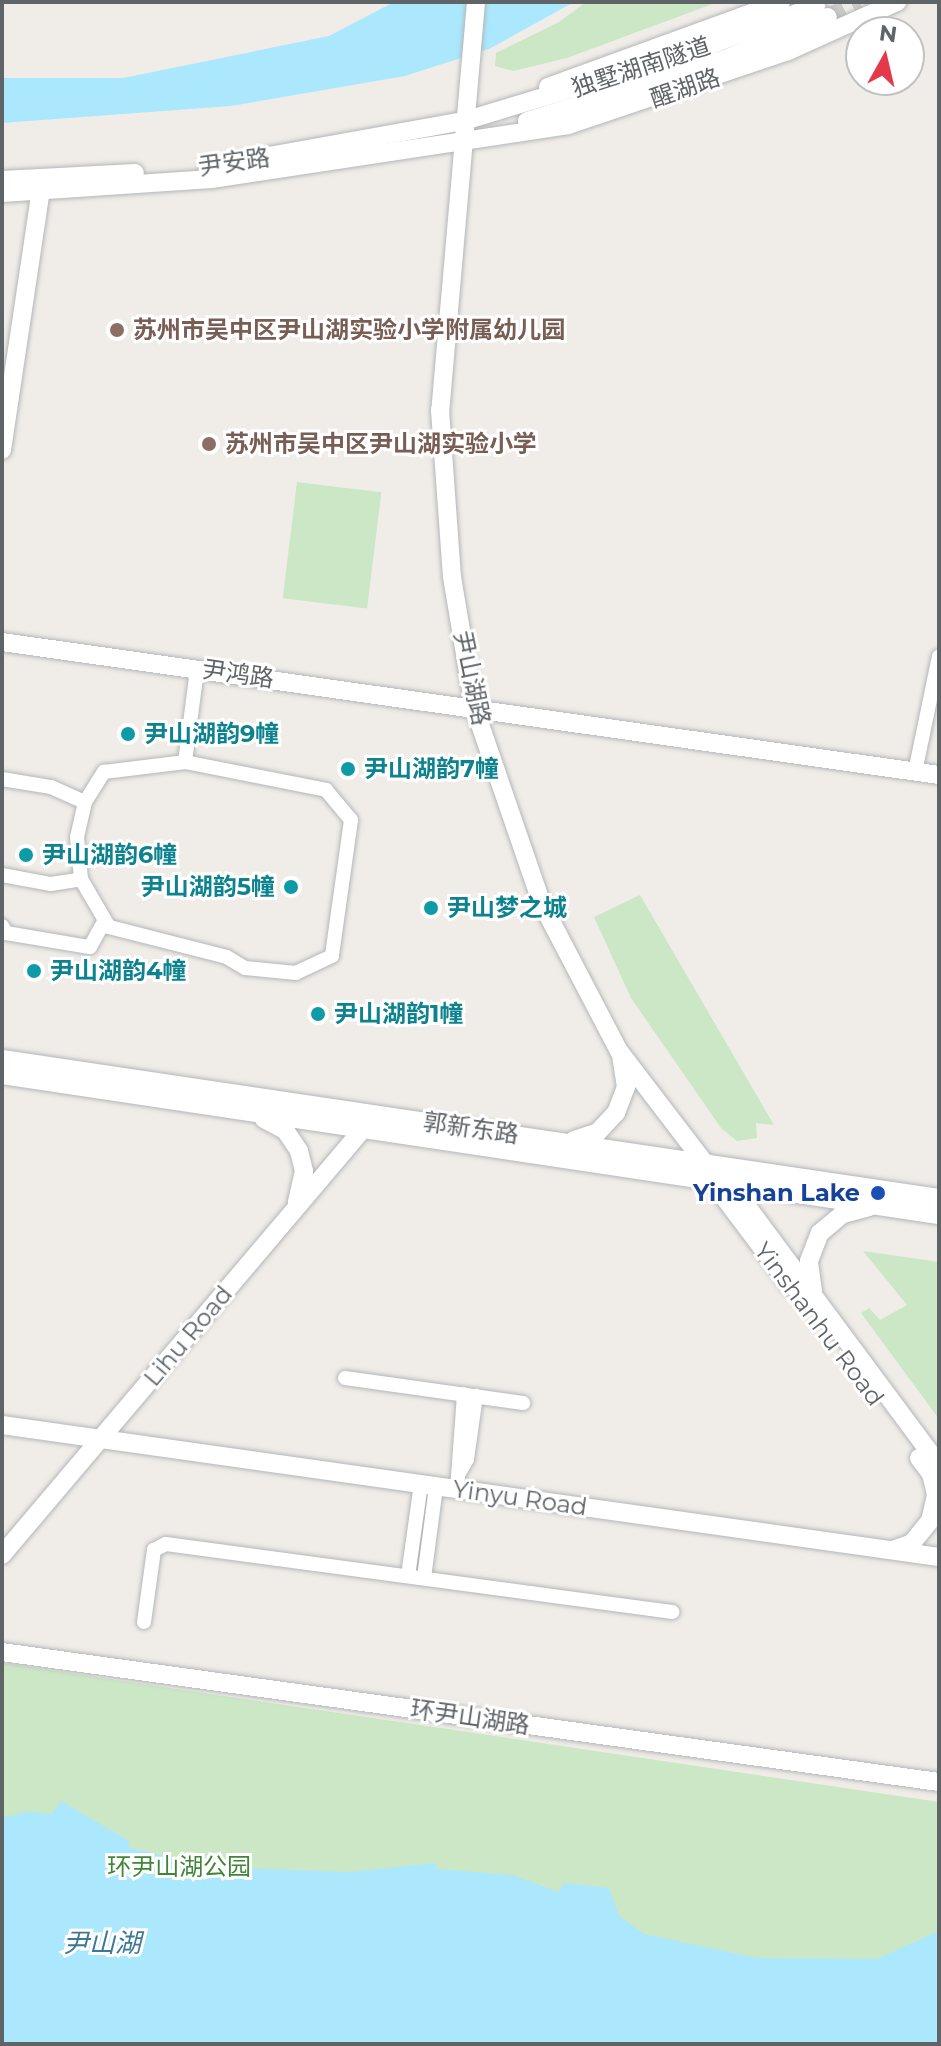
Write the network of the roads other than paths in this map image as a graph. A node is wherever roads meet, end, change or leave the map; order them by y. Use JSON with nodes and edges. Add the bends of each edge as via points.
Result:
{"nodes":[{"id":1,"x":476,"y":2,"type":"edge"},
{"id":2,"x":781,"y":2,"type":"edge"},
{"id":3,"x":897,"y":2,"type":"edge"},
{"id":4,"x":822,"y":12,"type":"tunnel mouth"},
{"id":5,"x":463,"y":130,"type":"junction"},
{"id":6,"x":2,"y":180,"type":"edge"},
{"id":7,"x":42,"y":187,"type":"junction"},
{"id":8,"x":2,"y":193,"type":"edge"},
{"id":9,"x":2,"y":450,"type":"edge"},
{"id":10,"x":2,"y":642,"type":"edge"},
{"id":11,"x":939,"y":656,"type":"edge"},
{"id":12,"x":197,"y":669,"type":"junction"},
{"id":13,"x":474,"y":707,"type":"junction"},
{"id":14,"x":185,"y":762,"type":"junction"},
{"id":15,"x":915,"y":772,"type":"junction"},
{"id":16,"x":939,"y":775,"type":"edge"},
{"id":17,"x":2,"y":779,"type":"edge"},
{"id":18,"x":85,"y":802,"type":"junction"},
{"id":19,"x":2,"y":875,"type":"edge"},
{"id":20,"x":81,"y":879,"type":"junction"},
{"id":21,"x":104,"y":922,"type":"junction"},
{"id":22,"x":2,"y":926,"type":"edge"},
{"id":23,"x":619,"y":1051,"type":"junction"},
{"id":24,"x":2,"y":1059,"type":"edge"},
{"id":25,"x":2,"y":1075,"type":"edge"},
{"id":26,"x":249,"y":1112,"type":"junction"},
{"id":27,"x":364,"y":1121,"type":"junction"},
{"id":28,"x":566,"y":1142,"type":"junction"},
{"id":29,"x":706,"y":1171,"type":"junction"},
{"id":30,"x":729,"y":1182,"type":"junction"},
{"id":31,"x":939,"y":1198,"type":"edge"},
{"id":32,"x":877,"y":1205,"type":"junction"},
{"id":33,"x":295,"y":1209,"type":"junction"},
{"id":34,"x":939,"y":1215,"type":"edge"},
{"id":35,"x":815,"y":1297,"type":"junction"},
{"id":36,"x":345,"y":1378,"type":"dead end"},
{"id":37,"x":470,"y":1395,"type":"junction"},
{"id":38,"x":523,"y":1403,"type":"dead end"},
{"id":39,"x":2,"y":1425,"type":"edge"},
{"id":40,"x":100,"y":1440,"type":"junction"},
{"id":41,"x":936,"y":1475,"type":"edge"},
{"id":42,"x":458,"y":1481,"type":"junction"},
{"id":43,"x":429,"y":1486,"type":"junction"},
{"id":44,"x":892,"y":1550,"type":"junction"},
{"id":45,"x":2,"y":1555,"type":"edge"},
{"id":46,"x":939,"y":1557,"type":"edge"},
{"id":47,"x":408,"y":1576,"type":"junction"},
{"id":48,"x":424,"y":1578,"type":"junction"},
{"id":49,"x":672,"y":1612,"type":"dead end"},
{"id":50,"x":144,"y":1622,"type":"dead end"},
{"id":51,"x":2,"y":1652,"type":"edge"},
{"id":52,"x":939,"y":1782,"type":"edge"}],
"edges":[{"from":1,"to":5,"type":"street","name":"尹山湖路"},
{"from":2,"to":5,"type":"street","name":"醒湖路"},
{"from":3,"to":5,"type":"street","name":"醒湖路","via":[[788,51],[568,125]]},
{"from":4,"to":5,"type":"street","name":"独墅湖南隧道","via":[[679,75]]},
{"from":5,"to":7,"type":"street","name":"尹安路","via":[[300,168]]},
{"from":5,"to":13,"type":"street","name":"尹山湖路","via":[[440,410],[452,577]]},
{"from":6,"to":7,"type":"street","name":"尹安路"},
{"from":7,"to":8,"type":"street","name":"尹安路"},
{"from":7,"to":9,"type":"street"},
{"from":10,"to":12,"type":"street","name":"尹鸿路"},
{"from":11,"to":15,"type":"street"},
{"from":12,"to":13,"type":"street","name":"尹鸿路"},
{"from":12,"to":14,"type":"street"},
{"from":13,"to":15,"type":"street","name":"尹鸿路"},
{"from":13,"to":23,"type":"street","name":"尹山湖路","via":[[541,902]]},
{"from":14,"to":18,"type":"street","via":[[104,772]]},
{"from":14,"to":21,"type":"street","via":[[326,790],[341,802],[351,820],[332,956],[296,973],[245,968],[227,957],[130,935]]},
{"from":15,"to":16,"type":"street","name":"尹鸿路"},
{"from":17,"to":18,"type":"street","via":[[51,787]]},
{"from":18,"to":20,"type":"street","via":[[77,837]]},
{"from":19,"to":20,"type":"street","via":[[51,884]]},
{"from":20,"to":21,"type":"street"},
{"from":21,"to":22,"type":"street","via":[[90,947],[6,933]]},
{"from":23,"to":28,"type":"street","via":[[626,1087],[616,1113],[598,1132]]},
{"from":23,"to":29,"type":"street","name":"尹山湖路"},
{"from":24,"to":27,"type":"street","name":"郭新东路"},
{"from":25,"to":26,"type":"street","name":"郭新东路"},
{"from":26,"to":27,"type":"street","name":"郭新东路"},
{"from":26,"to":33,"type":"street","via":[[285,1130],[299,1151],[303,1181]]},
{"from":27,"to":28,"type":"street","name":"郭新东路"},
{"from":27,"to":29,"type":"street","name":"郭新东路"},
{"from":27,"to":33,"type":"street","name":"Lihu Road"},
{"from":28,"to":29,"type":"street","name":"郭新东路"},
{"from":29,"to":30,"type":"street","name":"Yinshanhu Road"},
{"from":29,"to":31,"type":"street","name":"郭新东路"},
{"from":29,"to":41,"type":"street","name":"Yinshanhu Road"},
{"from":30,"to":32,"type":"street"},
{"from":30,"to":35,"type":"street","name":"Yinshanhu Road"},
{"from":32,"to":34,"type":"street"},
{"from":32,"to":35,"type":"street","via":[[843,1214],[820,1233],[809,1261]]},
{"from":33,"to":40,"type":"street","name":"Lihu Road"},
{"from":35,"to":41,"type":"street","name":"Yinshanhu Road"},
{"from":36,"to":37,"type":"street"},
{"from":37,"to":38,"type":"street"},
{"from":37,"to":42,"type":"street","via":[[467,1459]]},
{"from":39,"to":40,"type":"street","name":"Yinyu Road"},
{"from":40,"to":43,"type":"street","name":"Yinyu Road"},
{"from":40,"to":45,"type":"street","name":"Lihu Road"},
{"from":41,"to":44,"type":"street","via":[[930,1521],[912,1543]]},
{"from":42,"to":43,"type":"street","name":"Yinyu Road"},
{"from":42,"to":44,"type":"street","name":"Yinyu Road"},
{"from":43,"to":47,"type":"street"},
{"from":43,"to":48,"type":"street"},
{"from":44,"to":46,"type":"street","name":"Yinyu Road"},
{"from":47,"to":48,"type":"street"},
{"from":47,"to":50,"type":"street","via":[[166,1544],[153,1555]]},
{"from":48,"to":49,"type":"street"},
{"from":51,"to":52,"type":"street","name":"环尹山湖路"}]}
